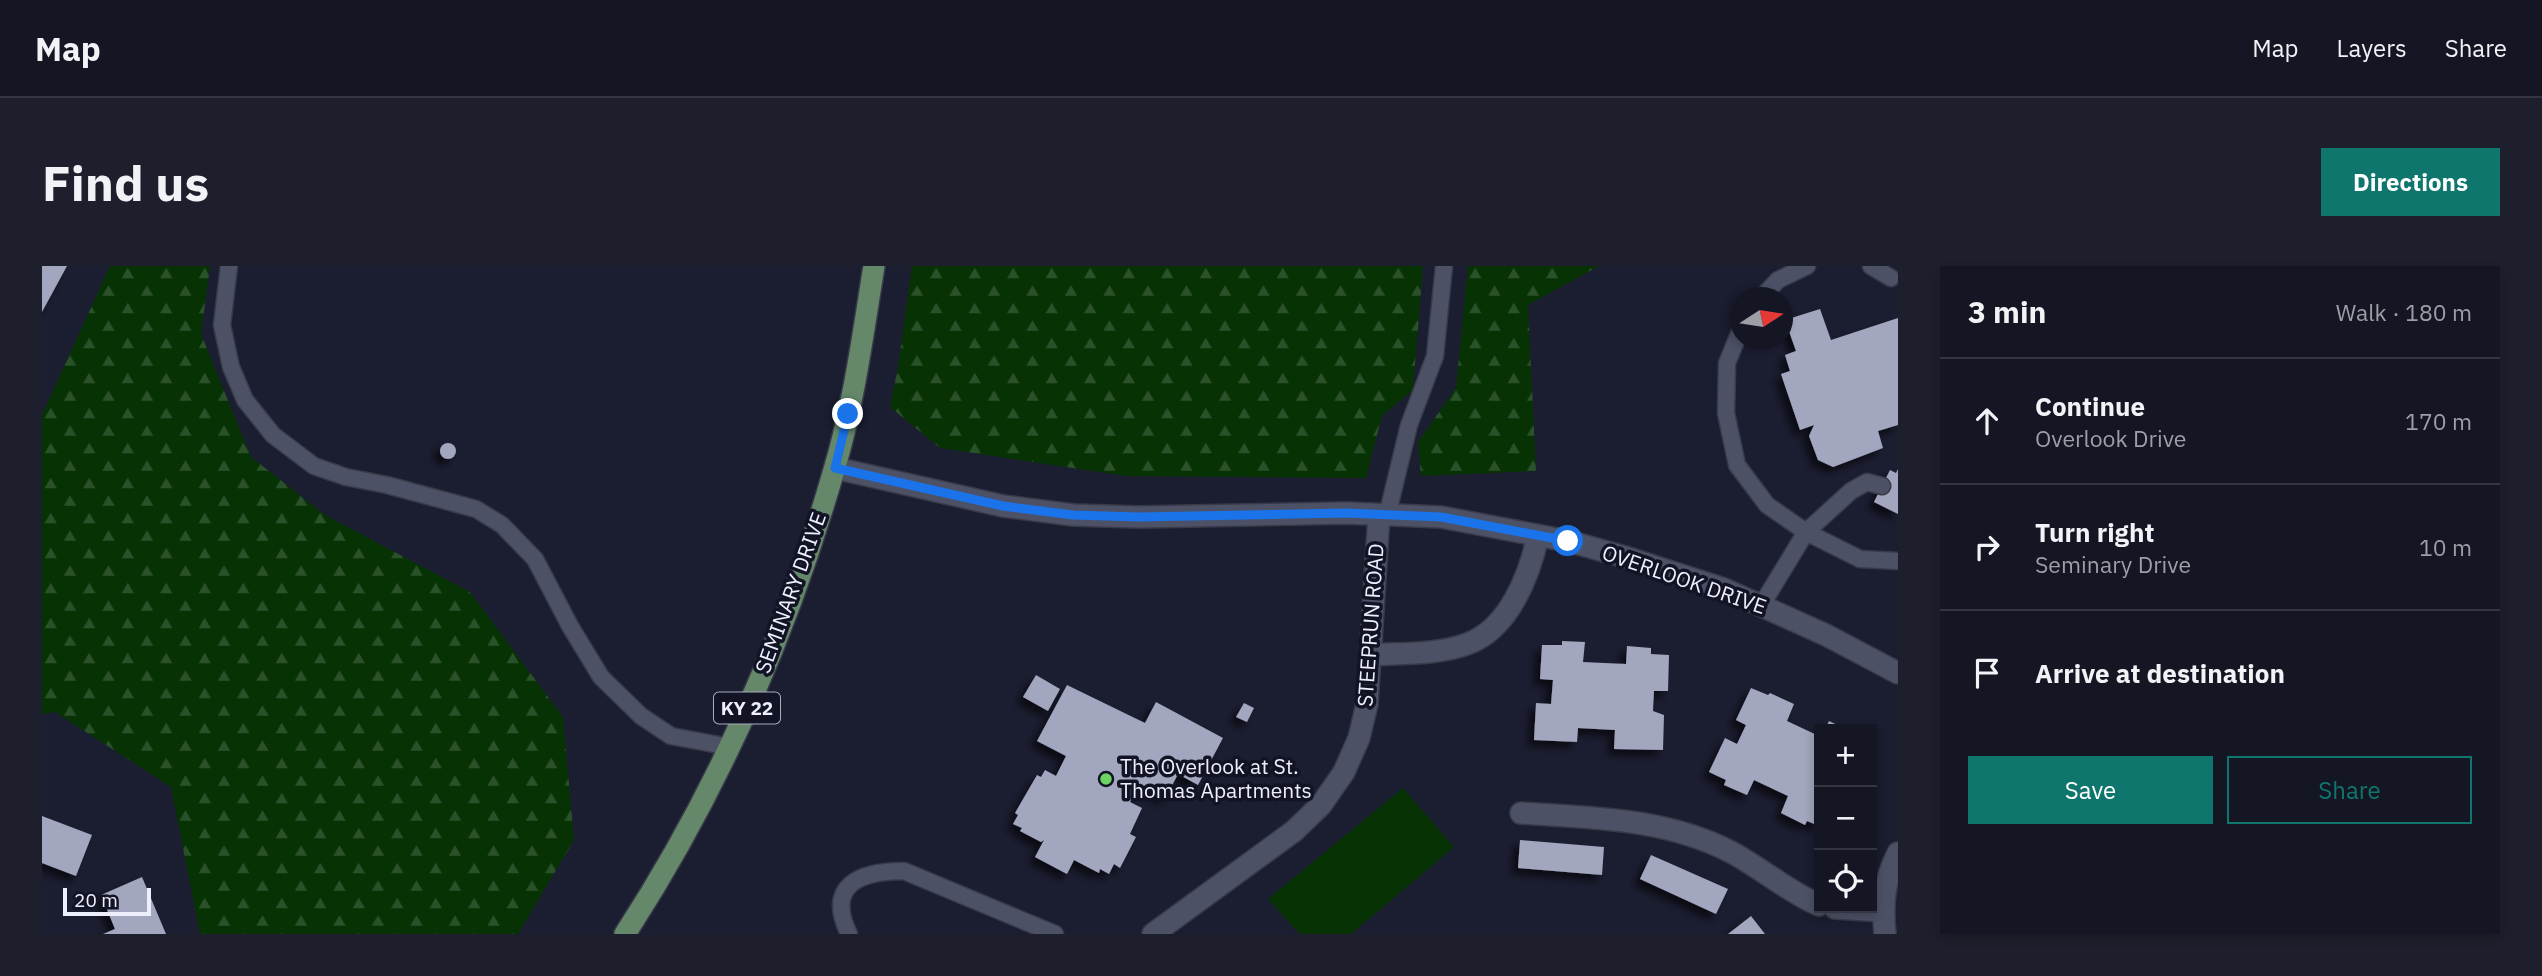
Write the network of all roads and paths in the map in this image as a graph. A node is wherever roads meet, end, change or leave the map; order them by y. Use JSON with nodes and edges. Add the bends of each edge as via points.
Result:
{"nodes":[{"id":1,"x":229,"y":266,"type":"edge"},
{"id":2,"x":874,"y":266,"type":"edge"},
{"id":3,"x":1444,"y":266,"type":"edge"},
{"id":4,"x":1807,"y":266,"type":"edge"},
{"id":5,"x":1871,"y":266,"type":"edge"},
{"id":6,"x":1891,"y":278,"type":"dead end"},
{"id":7,"x":1772,"y":287,"type":"edge"},
{"id":8,"x":1732,"y":350,"type":"edge"},
{"id":9,"x":835,"y":468,"type":"junction"},
{"id":10,"x":1882,"y":486,"type":"dead end"},
{"id":11,"x":1383,"y":515,"type":"junction"},
{"id":12,"x":1807,"y":532,"type":"junction"},
{"id":13,"x":1538,"y":536,"type":"junction"},
{"id":14,"x":1898,"y":561,"type":"edge"},
{"id":15,"x":1761,"y":606,"type":"junction"},
{"id":16,"x":1370,"y":655,"type":"junction"},
{"id":17,"x":1898,"y":673,"type":"edge"},
{"id":18,"x":730,"y":747,"type":"junction"},
{"id":19,"x":1521,"y":813,"type":"dead end"},
{"id":20,"x":1898,"y":853,"type":"edge"},
{"id":21,"x":1814,"y":902,"type":"edge"},
{"id":22,"x":1877,"y":911,"type":"edge"},
{"id":23,"x":1883,"y":911,"type":"junction"},
{"id":24,"x":625,"y":934,"type":"edge"},
{"id":25,"x":849,"y":934,"type":"edge"},
{"id":26,"x":1055,"y":934,"type":"edge"},
{"id":27,"x":1153,"y":934,"type":"edge"},
{"id":28,"x":1885,"y":934,"type":"edge"}],
"edges":[{"from":1,"to":18,"type":"lane","via":[[222,325],[231,367],[245,400],[273,435],[314,466],[476,509],[502,524],[535,559],[601,677],[641,716],[671,736]]},
{"from":2,"to":9,"type":"main road","name":"SEMINARY DRIVE","number":"KY 22"},
{"from":3,"to":11,"type":"lane","via":[[1435,356]]},
{"from":4,"to":7,"type":"lane"},
{"from":5,"to":6,"type":"lane"},
{"from":8,"to":12,"type":"lane","via":[[1727,363],[1726,412],[1737,465],[1767,505]]},
{"from":9,"to":11,"type":"street","name":"OVERLOOK DRIVE","via":[[1003,506],[1073,515]]},
{"from":9,"to":18,"type":"main road","name":"SEMINARY DRIVE","number":"KY 22","via":[[769,656]]},
{"from":10,"to":12,"type":"lane","via":[[1867,482]]},
{"from":11,"to":13,"type":"street","name":"OVERLOOK DRIVE","via":[[1441,517]]},
{"from":11,"to":16,"type":"street","name":"STEEPRUN ROAD"},
{"from":12,"to":14,"type":"lane","via":[[1860,559]]},
{"from":12,"to":15,"type":"lane"},
{"from":13,"to":15,"type":"street","name":"OVERLOOK DRIVE","via":[[1625,557]]},
{"from":13,"to":16,"type":"street","via":[[1532,562],[1503,617],[1479,639],[1443,650]]},
{"from":15,"to":17,"type":"street","name":"OVERLOOK DRIVE"},
{"from":16,"to":27,"type":"street","name":"STEEPRUN ROAD","via":[[1367,704],[1359,737],[1344,772],[1321,804],[1294,831]]},
{"from":18,"to":24,"type":"main road","name":"SEMINARY DRIVE","number":"KY 22","via":[[667,870]]},
{"from":19,"to":21,"type":"street","via":[[1641,822],[1688,833],[1732,853]]},
{"from":20,"to":23,"type":"street","via":[[1886,876]]},
{"from":22,"to":23,"type":"street"},
{"from":23,"to":28,"type":"street"},
{"from":25,"to":26,"type":"lane","via":[[840,903],[845,889],[881,871],[904,871]]}]}
